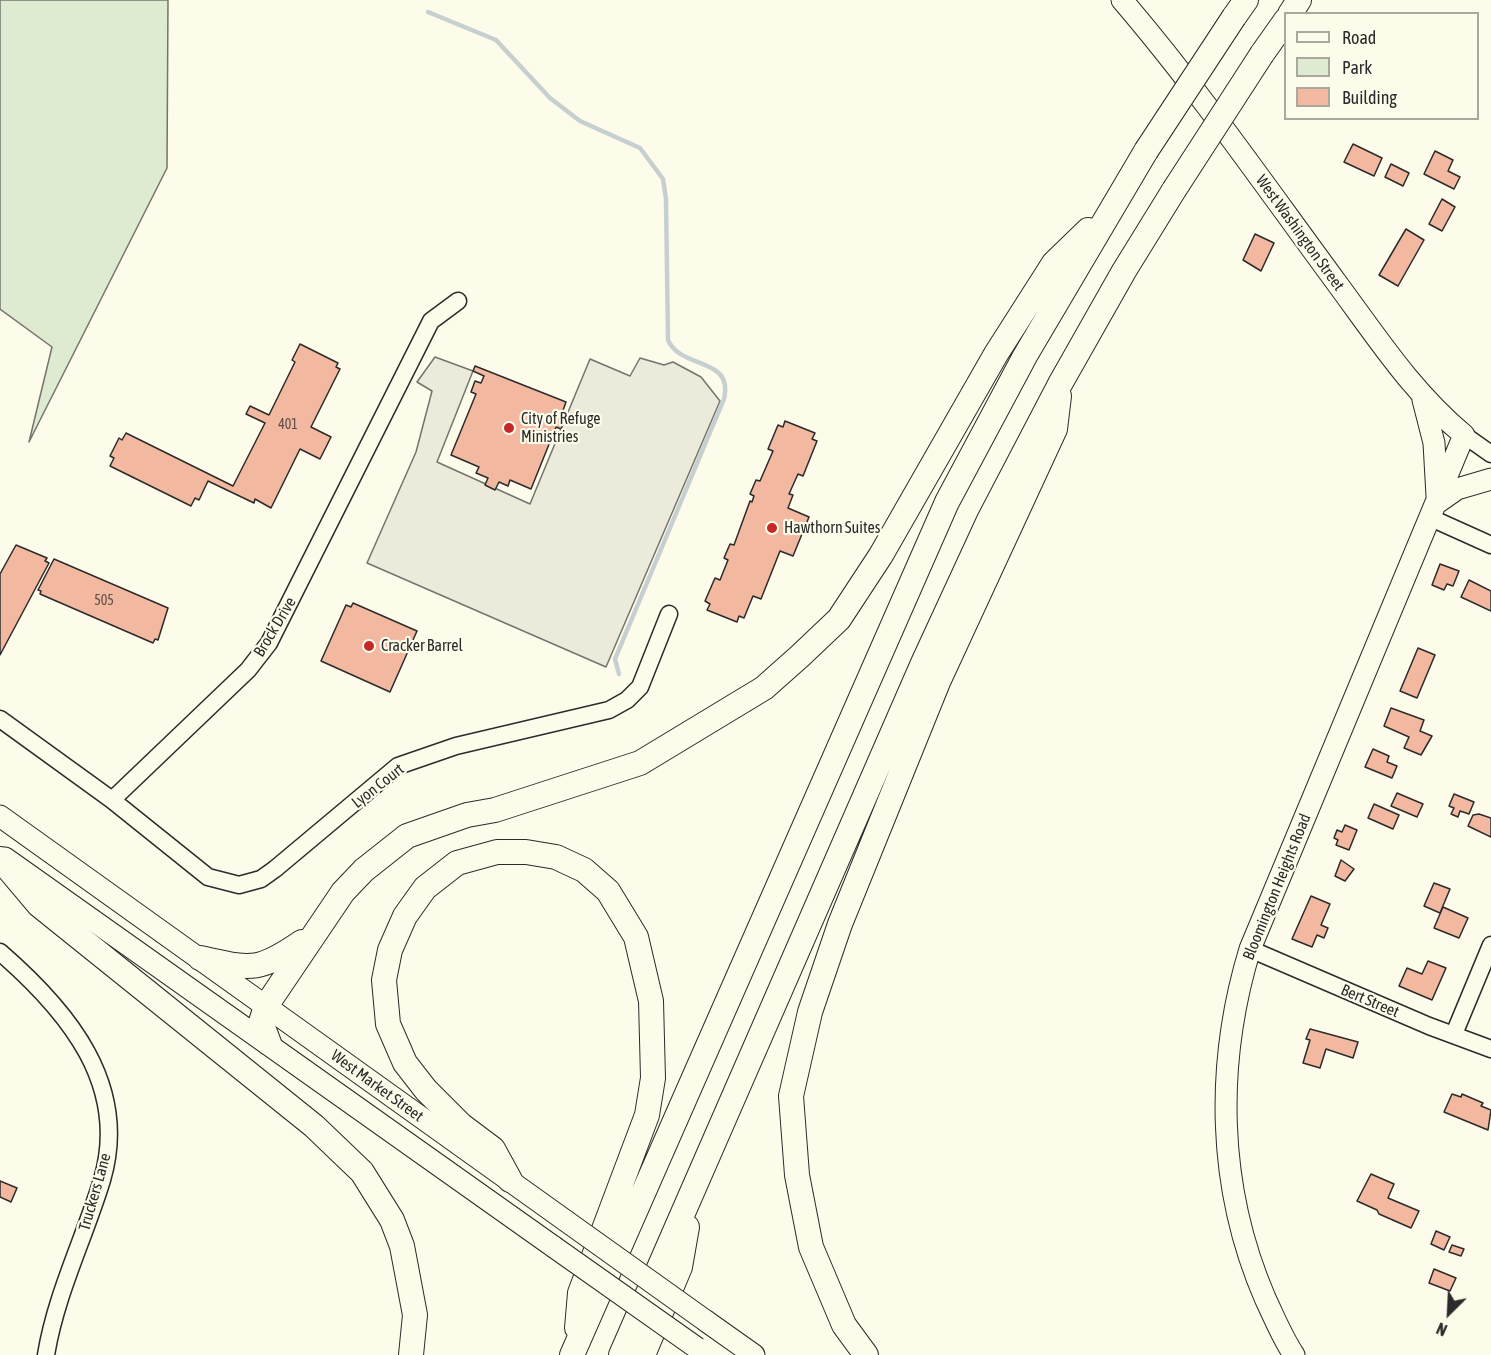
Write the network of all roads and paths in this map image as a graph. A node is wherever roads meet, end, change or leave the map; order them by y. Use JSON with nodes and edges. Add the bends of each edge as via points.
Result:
{"nodes":[{"id":1,"x":1122,"y":0,"type":"edge"},
{"id":2,"x":1240,"y":8,"type":"edge"},
{"id":3,"x":1284,"y":23,"type":"edge"},
{"id":4,"x":1109,"y":210,"type":"junction"},
{"id":5,"x":458,"y":301,"type":"dead end"},
{"id":6,"x":1060,"y":384,"type":"junction"},
{"id":7,"x":1423,"y":398,"type":"junction"},
{"id":8,"x":1464,"y":435,"type":"junction"},
{"id":9,"x":1491,"y":454,"type":"edge"},
{"id":10,"x":1491,"y":479,"type":"edge"},
{"id":11,"x":1434,"y":511,"type":"junction"},
{"id":12,"x":1491,"y":545,"type":"edge"},
{"id":13,"x":669,"y":614,"type":"dead end"},
{"id":14,"x":0,"y":719,"type":"edge"},
{"id":15,"x":112,"y":800,"type":"junction"},
{"id":16,"x":0,"y":816,"type":"edge"},
{"id":17,"x":0,"y":854,"type":"edge"},
{"id":18,"x":0,"y":859,"type":"edge"},
{"id":19,"x":311,"y":936,"type":"junction"},
{"id":20,"x":1491,"y":945,"type":"edge"},
{"id":21,"x":1250,"y":949,"type":"junction"},
{"id":22,"x":200,"y":958,"type":"junction"},
{"id":23,"x":2,"y":961,"type":"edge"},
{"id":24,"x":266,"y":1006,"type":"junction"},
{"id":25,"x":1454,"y":1034,"type":"junction"},
{"id":26,"x":269,"y":1043,"type":"junction"},
{"id":27,"x":1491,"y":1049,"type":"edge"},
{"id":28,"x":510,"y":1180,"type":"junction"},
{"id":29,"x":695,"y":1185,"type":"junction"},
{"id":30,"x":702,"y":1351,"type":"edge"},
{"id":31,"x":574,"y":1352,"type":"edge"},
{"id":32,"x":46,"y":1355,"type":"edge"},
{"id":33,"x":411,"y":1355,"type":"edge"},
{"id":34,"x":621,"y":1355,"type":"edge"},
{"id":35,"x":643,"y":1355,"type":"edge"},
{"id":36,"x":754,"y":1355,"type":"edge"},
{"id":37,"x":866,"y":1355,"type":"edge"},
{"id":38,"x":1294,"y":1355,"type":"edge"}],
"edges":[{"from":1,"to":7,"type":"main road","name":"West Washington Street","via":[[1169,54]]},
{"from":2,"to":4,"type":"highway","bridge":true},
{"from":3,"to":6,"type":"highway","bridge":true,"via":[[1174,190]]},
{"from":4,"to":19,"type":"highway","via":[[1054,262],[881,555],[839,619],[800,656],[764,688],[640,764],[407,836],[364,870]]},
{"from":4,"to":31,"type":"highway","via":[[946,502]]},
{"from":5,"to":15,"type":"street","name":"Brock Drive","via":[[431,321],[269,643],[248,670]]},
{"from":6,"to":29,"type":"highway","via":[[989,520],[923,663]]},
{"from":6,"to":37,"type":"highway","via":[[1055,429],[938,682],[840,924],[810,1012],[791,1096],[797,1175],[811,1247],[844,1325]]},
{"from":7,"to":8,"type":"main road","name":"West Washington Street"},
{"from":7,"to":11,"type":"main road","via":[[1434,443]]},
{"from":8,"to":9,"type":"street","name":"West Washington Street"},
{"from":8,"to":11,"type":"main road","name":"Bloomington Heights Road"},
{"from":10,"to":11,"type":"main road","via":[[1457,489]]},
{"from":11,"to":12,"type":"street"},
{"from":11,"to":21,"type":"main road","name":"Bloomington Heights Road"},
{"from":13,"to":15,"type":"street","name":"Lyon Court","via":[[640,687],[627,700],[609,710],[456,746],[398,766],[261,879],[239,885],[208,877]]},
{"from":14,"to":15,"type":"street"},
{"from":16,"to":22,"type":"main road","name":"West Market Street"},
{"from":17,"to":26,"type":"main road","name":"West Market Street"},
{"from":18,"to":33,"type":"highway","via":[[39,905],[314,1126],[362,1172],[392,1220],[402,1246],[414,1315]]},
{"from":19,"to":22,"type":"highway","via":[[273,962],[254,967]]},
{"from":19,"to":24,"type":"highway"},
{"from":20,"to":25,"type":"street"},
{"from":21,"to":25,"type":"street","name":"Bert Street"},
{"from":21,"to":38,"type":"main road","name":"Bloomington Heights Road","via":[[1240,981],[1227,1063],[1229,1161],[1233,1195],[1253,1268]]},
{"from":22,"to":24,"type":"main road","name":"West Market Street"},
{"from":23,"to":32,"type":"street","name":"Truckers Lane","via":[[43,994],[92,1058],[104,1089],[108,1116],[108,1152],[102,1179],[59,1301]]},
{"from":24,"to":26,"type":"highway","via":[[261,1022]]},
{"from":24,"to":28,"type":"main road","name":"West Market Street"},
{"from":25,"to":27,"type":"street","name":"Bert Street"},
{"from":26,"to":30,"type":"main road","name":"West Market Street","bridge":true},
{"from":28,"to":31,"type":"highway","via":[[493,1149],[461,1125],[405,1063],[388,1024],[384,980],[390,950],[405,916],[425,888],[457,863],[497,852],[526,852],[556,857],[608,891],[636,937],[651,1001],[653,1078],[647,1115],[580,1293]]},
{"from":28,"to":36,"type":"main road","name":"West Market Street","bridge":true},
{"from":29,"to":34,"type":"highway"},
{"from":29,"to":35,"type":"highway","via":[[680,1267]]}]}
